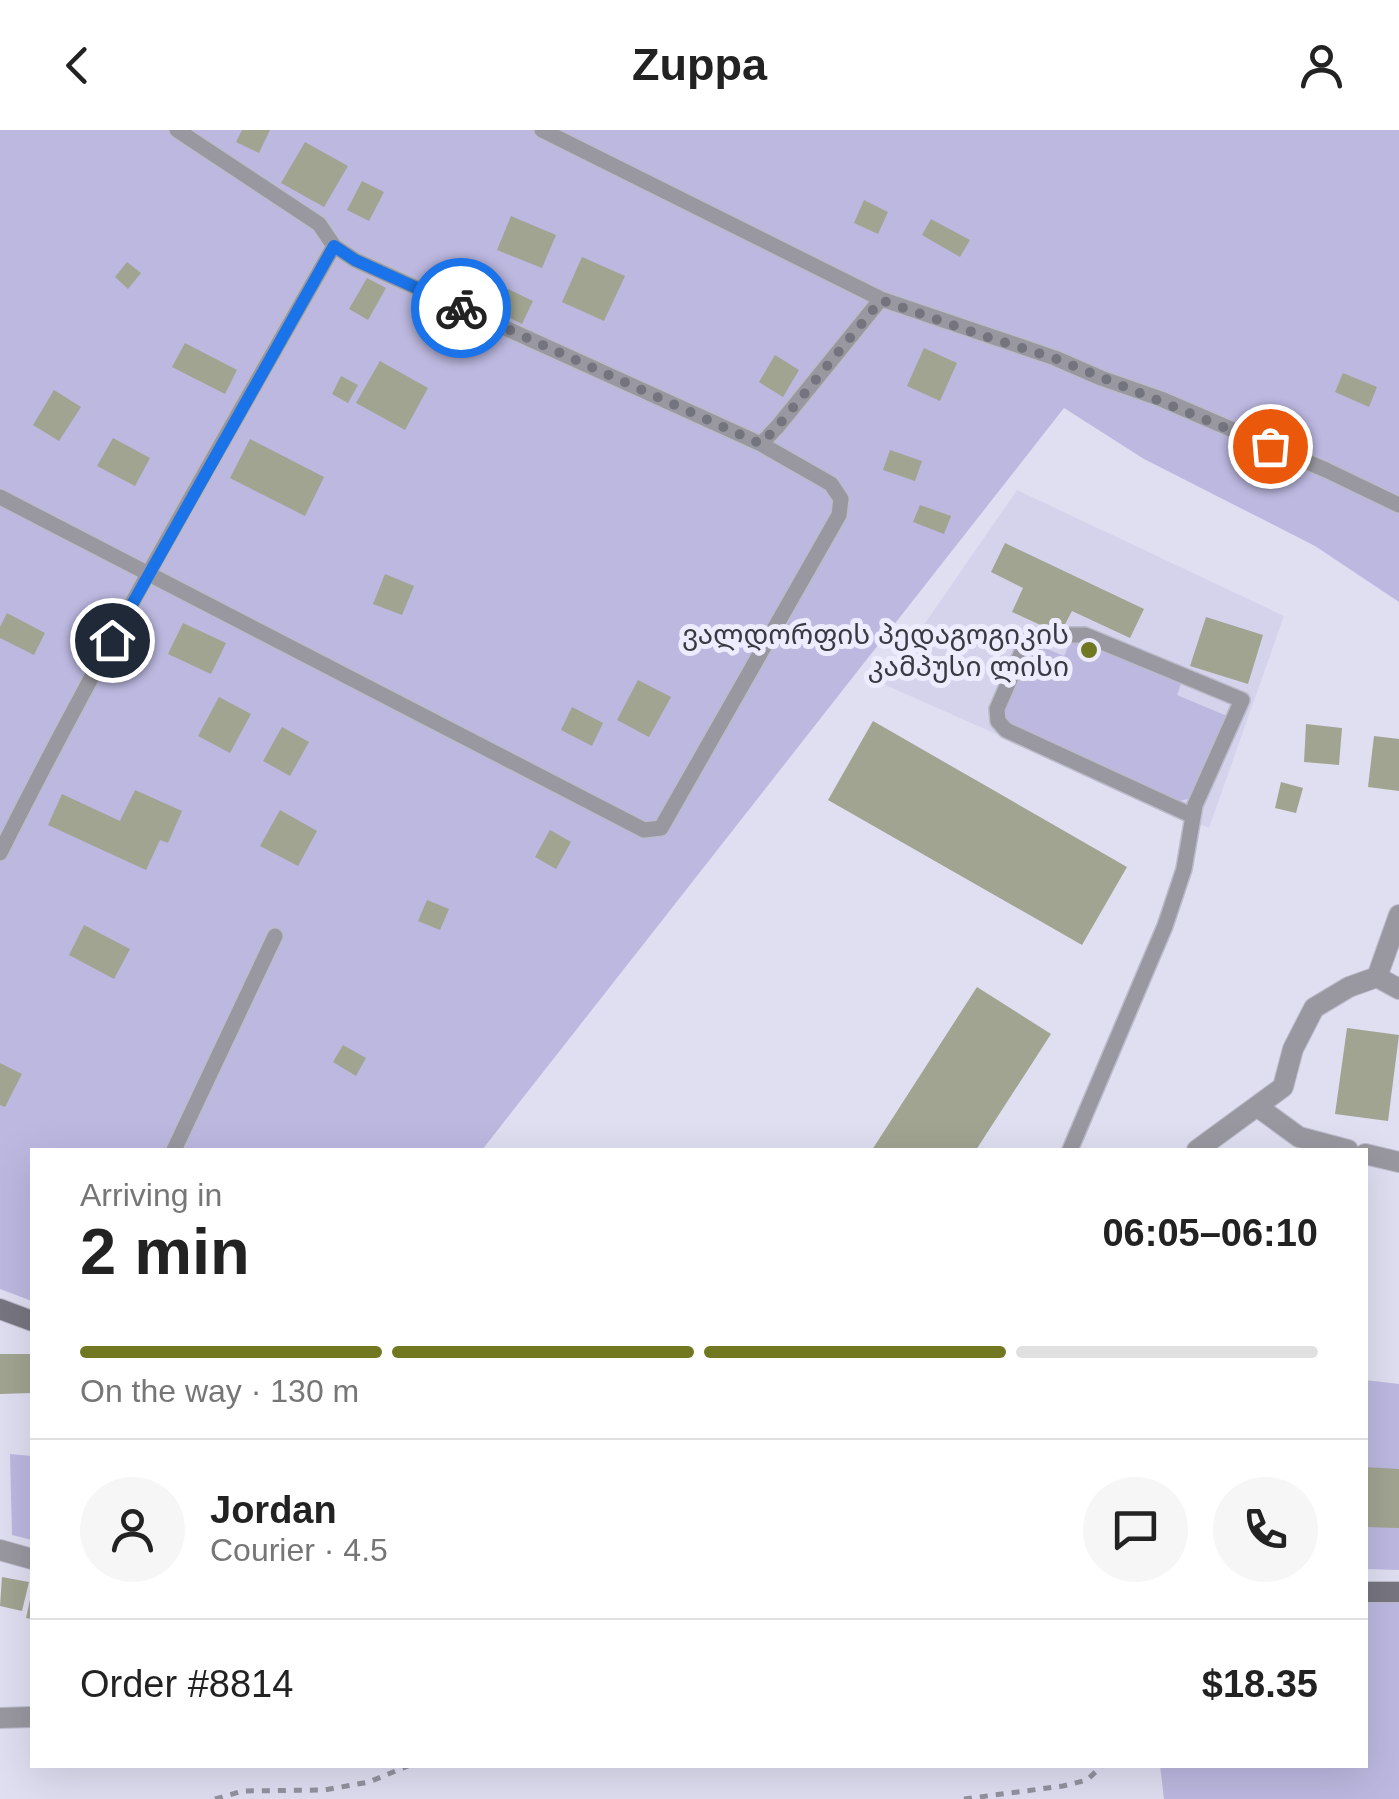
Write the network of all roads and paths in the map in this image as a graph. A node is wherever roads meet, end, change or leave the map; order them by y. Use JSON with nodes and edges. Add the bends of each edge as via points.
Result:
{"nodes":[{"id":1,"x":177,"y":130,"type":"edge"},
{"id":2,"x":542,"y":130,"type":"edge"},
{"id":3,"x":334,"y":246,"type":"junction"},
{"id":4,"x":881,"y":300,"type":"junction"},
{"id":5,"x":761,"y":444,"type":"junction"},
{"id":6,"x":0,"y":496,"type":"edge"},
{"id":7,"x":1399,"y":506,"type":"edge"},
{"id":8,"x":148,"y":574,"type":"junction"},
{"id":9,"x":1193,"y":816,"type":"junction"},
{"id":10,"x":0,"y":854,"type":"edge"},
{"id":11,"x":1399,"y":916,"type":"edge"},
{"id":12,"x":275,"y":936,"type":"dead end"},
{"id":13,"x":1377,"y":976,"type":"junction"},
{"id":14,"x":1399,"y":989,"type":"edge"},
{"id":15,"x":1258,"y":1107,"type":"junction"},
{"id":16,"x":175,"y":1148,"type":"edge"},
{"id":17,"x":1071,"y":1148,"type":"edge"},
{"id":18,"x":1201,"y":1148,"type":"edge"},
{"id":19,"x":1340,"y":1148,"type":"edge"},
{"id":20,"x":1368,"y":1155,"type":"edge"},
{"id":21,"x":1399,"y":1162,"type":"edge"},
{"id":22,"x":0,"y":1309,"type":"edge"},
{"id":23,"x":30,"y":1320,"type":"edge"},
{"id":24,"x":0,"y":1550,"type":"edge"},
{"id":25,"x":30,"y":1558,"type":"edge"},
{"id":26,"x":1368,"y":1592,"type":"edge"},
{"id":27,"x":1399,"y":1592,"type":"edge"},
{"id":28,"x":30,"y":1717,"type":"edge"},
{"id":29,"x":0,"y":1718,"type":"edge"},
{"id":30,"x":403,"y":1768,"type":"edge"},
{"id":31,"x":1100,"y":1768,"type":"edge"},
{"id":32,"x":215,"y":1799,"type":"edge"},
{"id":33,"x":964,"y":1799,"type":"edge"}],
"edges":[{"from":1,"to":3,"type":"lane","via":[[319,224]]},
{"from":2,"to":4,"type":"lane"},
{"from":3,"to":5,"type":"lane"},
{"from":3,"to":8,"type":"lane"},
{"from":4,"to":5,"type":"lane"},
{"from":4,"to":7,"type":"lane","via":[[1161,400]]},
{"from":5,"to":8,"type":"lane","via":[[831,484],[841,500],[839,515],[661,828],[654,830]]},
{"from":6,"to":8,"type":"lane"},
{"from":8,"to":10,"type":"lane"},
{"from":9,"to":9,"type":"lane","via":[[1006,730],[997,709],[1027,640],[1034,634],[1085,635],[1242,700]]},
{"from":9,"to":17,"type":"lane","via":[[1166,926]]},
{"from":11,"to":13,"type":"street"},
{"from":12,"to":16,"type":"lane"},
{"from":13,"to":14,"type":"street"},
{"from":13,"to":15,"type":"street","via":[[1314,1008],[1293,1049],[1284,1088]]},
{"from":15,"to":18,"type":"street"},
{"from":15,"to":19,"type":"street","via":[[1299,1137]]},
{"from":20,"to":21,"type":"street"},
{"from":22,"to":23,"type":"street"},
{"from":24,"to":25,"type":"street"},
{"from":26,"to":27,"type":"street"},
{"from":28,"to":29,"type":"street"},
{"from":30,"to":32,"type":"path","via":[[324,1790],[244,1791]]},
{"from":31,"to":33,"type":"path","via":[[1087,1780],[1063,1786]]}]}
